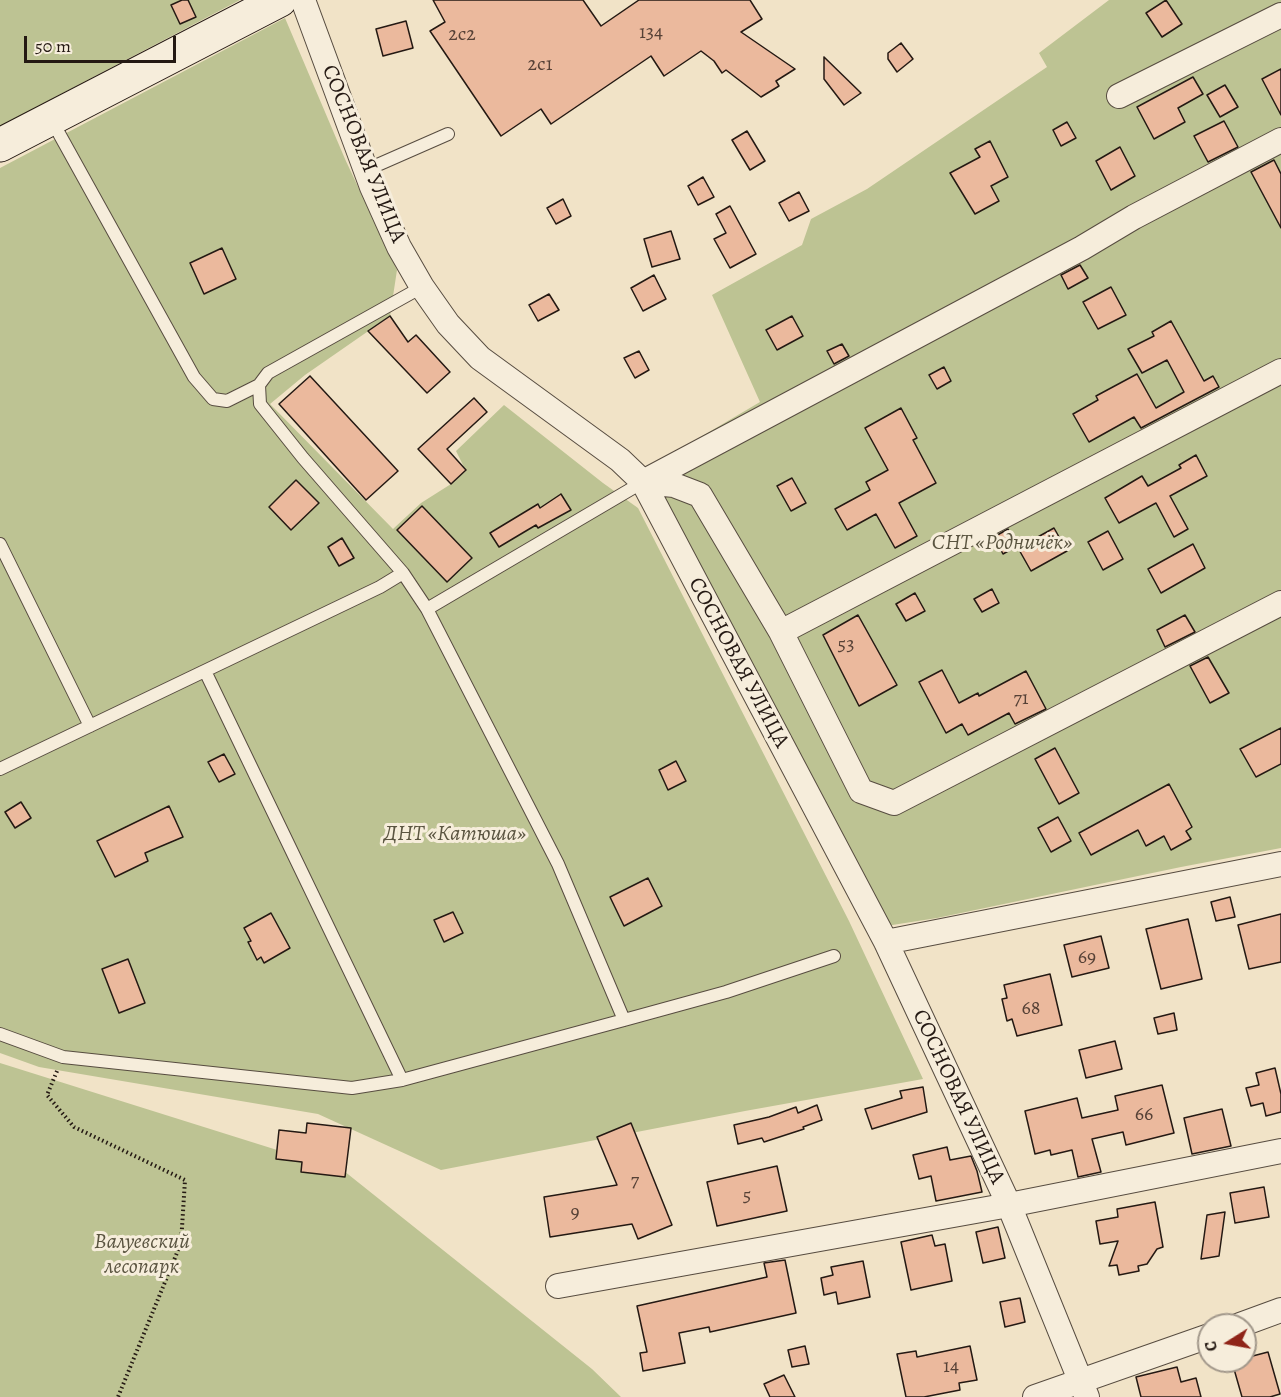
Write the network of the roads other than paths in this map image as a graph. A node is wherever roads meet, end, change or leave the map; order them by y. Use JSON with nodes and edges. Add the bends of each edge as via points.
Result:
{"nodes":[{"id":1,"x":280,"y":0,"type":"edge"},
{"id":2,"x":303,"y":0,"type":"edge"},
{"id":3,"x":1281,"y":15,"type":"edge"},
{"id":4,"x":1119,"y":96,"type":"dead end"},
{"id":5,"x":51,"y":119,"type":"junction"},
{"id":6,"x":448,"y":134,"type":"dead end"},
{"id":7,"x":1281,"y":140,"type":"edge"},
{"id":8,"x":0,"y":145,"type":"edge"},
{"id":9,"x":366,"y":170,"type":"junction"},
{"id":10,"x":422,"y":287,"type":"junction"},
{"id":11,"x":1281,"y":370,"type":"edge"},
{"id":12,"x":259,"y":385,"type":"junction"},
{"id":13,"x":643,"y":482,"type":"junction"},
{"id":14,"x":0,"y":544,"type":"edge"},
{"id":15,"x":403,"y":573,"type":"junction"},
{"id":16,"x":1281,"y":603,"type":"edge"},
{"id":17,"x":427,"y":609,"type":"junction"},
{"id":18,"x":781,"y":632,"type":"junction"},
{"id":19,"x":205,"y":671,"type":"junction"},
{"id":20,"x":90,"y":726,"type":"junction"},
{"id":21,"x":0,"y":769,"type":"edge"},
{"id":22,"x":1281,"y":864,"type":"edge"},
{"id":23,"x":886,"y":942,"type":"junction"},
{"id":24,"x":834,"y":956,"type":"dead end"},
{"id":25,"x":624,"y":1020,"type":"junction"},
{"id":26,"x":0,"y":1034,"type":"edge"},
{"id":27,"x":402,"y":1080,"type":"junction"},
{"id":28,"x":1281,"y":1151,"type":"edge"},
{"id":29,"x":1009,"y":1205,"type":"junction"},
{"id":30,"x":558,"y":1286,"type":"dead end"},
{"id":31,"x":1281,"y":1310,"type":"edge"},
{"id":32,"x":1257,"y":1319,"type":"edge"},
{"id":33,"x":1197,"y":1341,"type":"edge"},
{"id":34,"x":1083,"y":1389,"type":"edge"},
{"id":35,"x":1035,"y":1397,"type":"edge"}],
"edges":[{"from":1,"to":5,"type":"street"},
{"from":2,"to":9,"type":"street","name":"СОСНОВАЯ УЛИЦА"},
{"from":3,"to":4,"type":"street"},
{"from":5,"to":8,"type":"street"},
{"from":5,"to":12,"type":"lane","via":[[194,377],[213,399],[227,401]]},
{"from":6,"to":9,"type":"lane"},
{"from":7,"to":13,"type":"street"},
{"from":9,"to":10,"type":"street","name":"СОСНОВАЯ УЛИЦА","via":[[391,230]]},
{"from":10,"to":12,"type":"lane","via":[[268,373]]},
{"from":10,"to":13,"type":"street","name":"СОСНОВАЯ УЛИЦА","via":[[448,324],[480,358],[620,460]]},
{"from":11,"to":18,"type":"street"},
{"from":12,"to":15,"type":"lane","via":[[260,404]]},
{"from":13,"to":17,"type":"lane"},
{"from":13,"to":18,"type":"street","via":[[674,485],[700,495]]},
{"from":13,"to":23,"type":"street","name":"СОСНОВАЯ УЛИЦА"},
{"from":14,"to":20,"type":"lane"},
{"from":15,"to":17,"type":"lane"},
{"from":15,"to":19,"type":"lane"},
{"from":16,"to":18,"type":"street","via":[[894,803],[861,791]]},
{"from":17,"to":25,"type":"lane","via":[[558,864]]},
{"from":19,"to":20,"type":"lane"},
{"from":19,"to":27,"type":"lane"},
{"from":20,"to":21,"type":"lane"},
{"from":22,"to":23,"type":"street"},
{"from":23,"to":29,"type":"street","name":"СОСНОВАЯ УЛИЦА"},
{"from":24,"to":25,"type":"lane"},
{"from":25,"to":27,"type":"lane"},
{"from":26,"to":27,"type":"lane","via":[[63,1057],[352,1088]]},
{"from":28,"to":29,"type":"street"},
{"from":29,"to":30,"type":"street"},
{"from":29,"to":34,"type":"street","name":"СОСНОВАЯ УЛИЦА"},
{"from":31,"to":32,"type":"street"},
{"from":33,"to":34,"type":"street"},
{"from":34,"to":35,"type":"street"}]}
